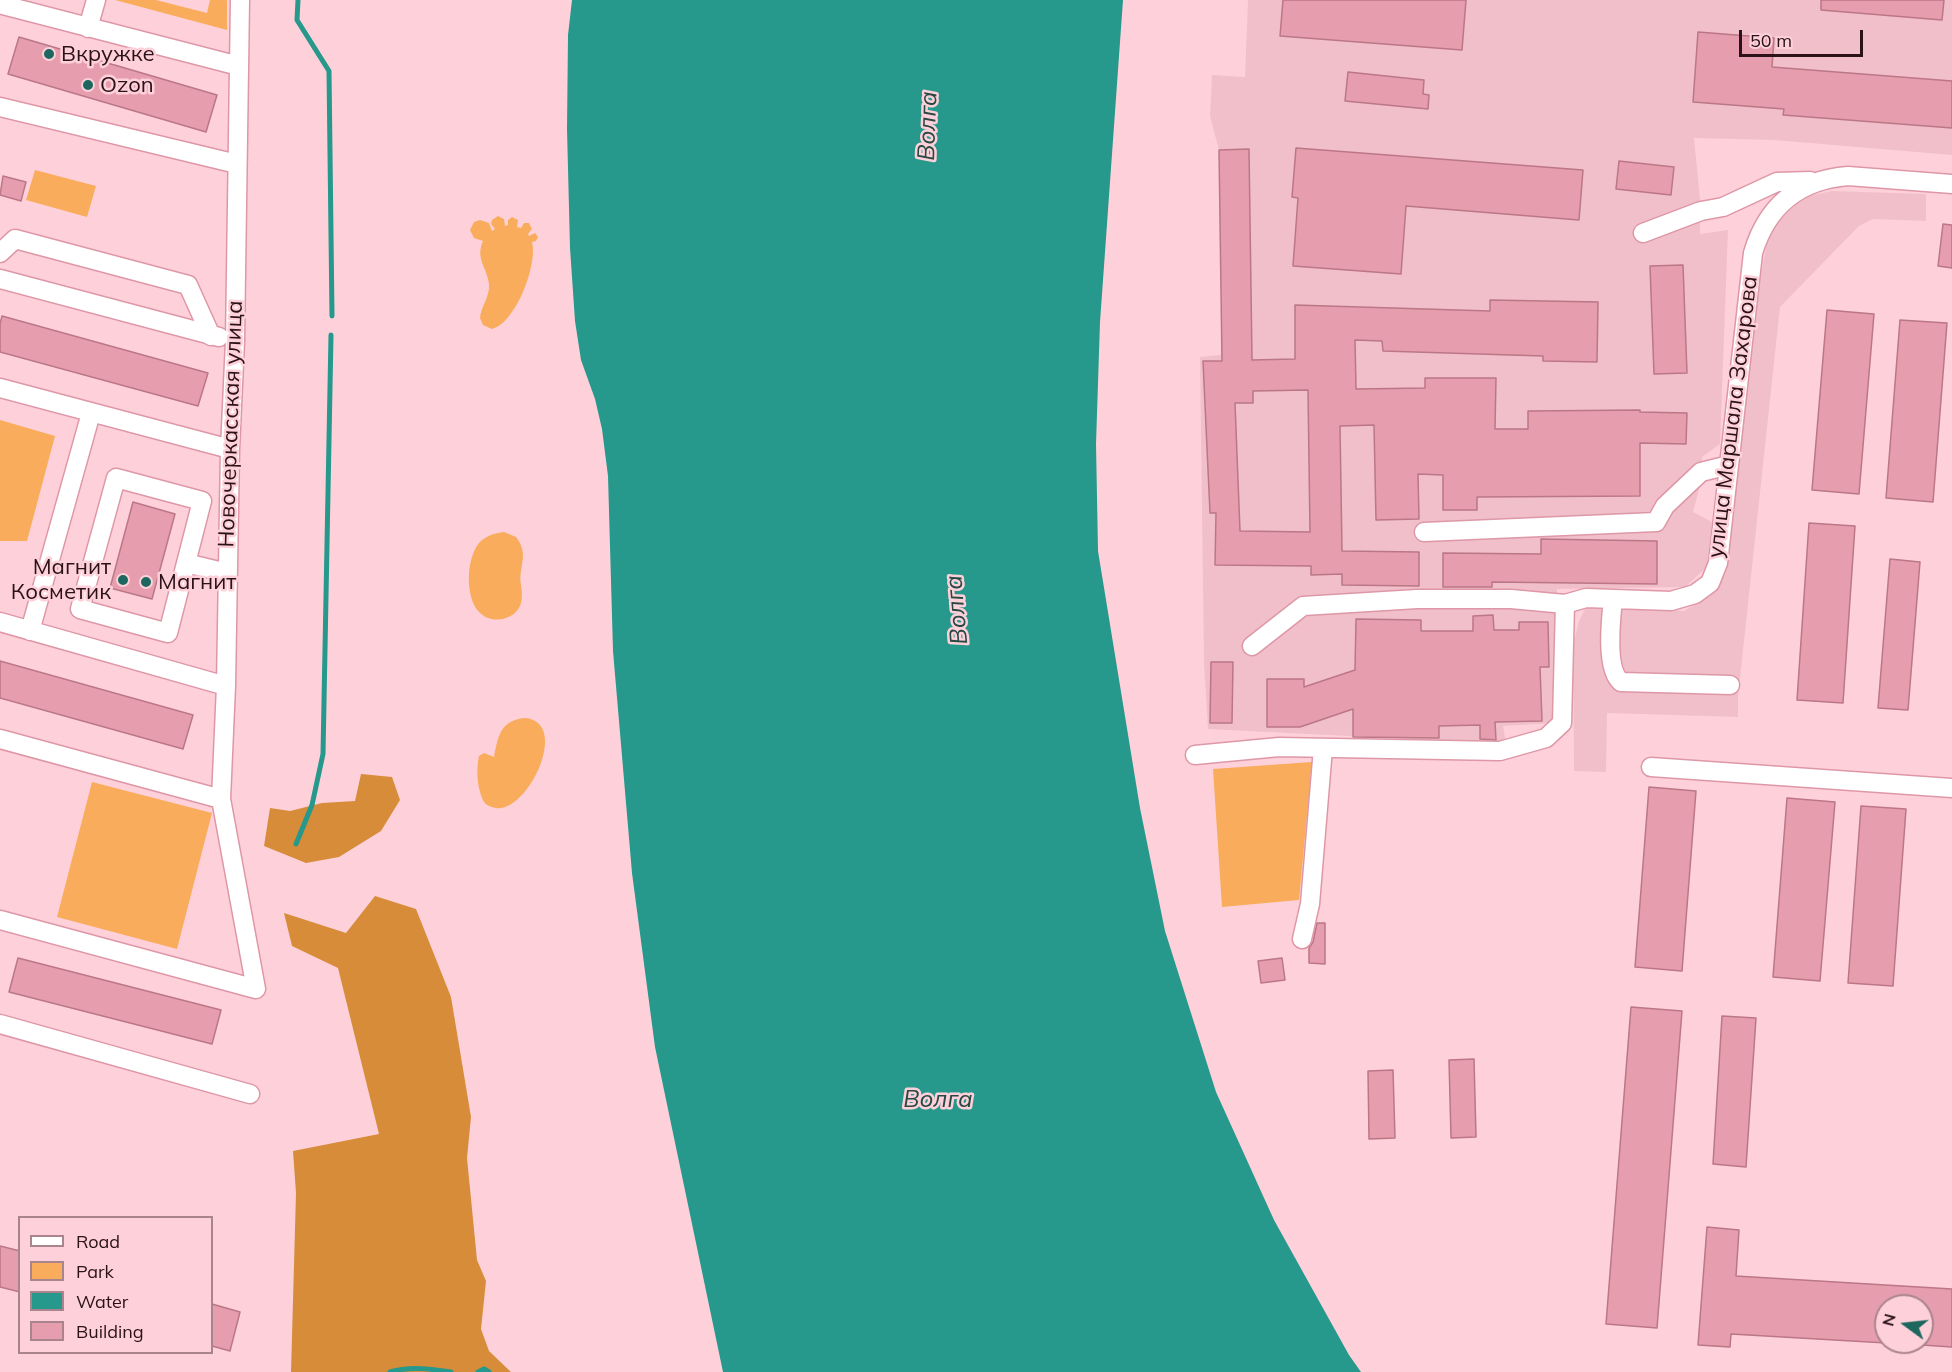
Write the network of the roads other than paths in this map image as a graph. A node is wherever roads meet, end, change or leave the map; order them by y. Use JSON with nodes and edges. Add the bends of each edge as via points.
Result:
{"nodes":[{"id":1,"x":96,"y":0,"type":"edge"},
{"id":2,"x":240,"y":0,"type":"edge"},
{"id":3,"x":2,"y":7,"type":"edge"},
{"id":4,"x":88,"y":28,"type":"junction"},
{"id":5,"x":239,"y":66,"type":"junction"},
{"id":6,"x":0,"y":107,"type":"edge"},
{"id":7,"x":237,"y":165,"type":"junction"},
{"id":8,"x":1821,"y":180,"type":"junction"},
{"id":9,"x":1952,"y":184,"type":"edge"},
{"id":10,"x":1643,"y":233,"type":"dead end"},
{"id":11,"x":0,"y":253,"type":"edge"},
{"id":12,"x":0,"y":279,"type":"edge"},
{"id":13,"x":211,"y":336,"type":"junction"},
{"id":14,"x":235,"y":341,"type":"junction"},
{"id":15,"x":0,"y":387,"type":"edge"},
{"id":16,"x":91,"y":413,"type":"junction"},
{"id":17,"x":230,"y":449,"type":"junction"},
{"id":18,"x":1729,"y":465,"type":"junction"},
{"id":19,"x":1424,"y":531,"type":"dead end"},
{"id":20,"x":186,"y":563,"type":"junction"},
{"id":21,"x":227,"y":573,"type":"junction"},
{"id":22,"x":1612,"y":599,"type":"junction"},
{"id":23,"x":1565,"y":604,"type":"junction"},
{"id":24,"x":0,"y":622,"type":"edge"},
{"id":25,"x":30,"y":631,"type":"junction"},
{"id":26,"x":1252,"y":646,"type":"dead end"},
{"id":27,"x":1730,"y":685,"type":"dead end"},
{"id":28,"x":226,"y":686,"type":"junction"},
{"id":29,"x":0,"y":739,"type":"edge"},
{"id":30,"x":1323,"y":748,"type":"junction"},
{"id":31,"x":1195,"y":755,"type":"dead end"},
{"id":32,"x":1651,"y":767,"type":"dead end"},
{"id":33,"x":1952,"y":788,"type":"edge"},
{"id":34,"x":221,"y":799,"type":"junction"},
{"id":35,"x":0,"y":920,"type":"edge"},
{"id":36,"x":1302,"y":939,"type":"dead end"},
{"id":37,"x":0,"y":1024,"type":"edge"},
{"id":38,"x":250,"y":1094,"type":"dead end"}],
"edges":[{"from":1,"to":4,"type":"street"},
{"from":2,"to":5,"type":"street","name":"Новочеркасская улица"},
{"from":3,"to":4,"type":"street"},
{"from":4,"to":5,"type":"street"},
{"from":5,"to":7,"type":"street","name":"Новочеркасская улица"},
{"from":6,"to":7,"type":"street"},
{"from":7,"to":14,"type":"street","name":"Новочеркасская улица"},
{"from":8,"to":9,"type":"street","name":"улица Маршала Захарова","via":[[1848,176]]},
{"from":8,"to":10,"type":"street","via":[[1777,182],[1723,207]]},
{"from":8,"to":18,"type":"street","name":"улица Маршала Захарова","via":[[1782,202],[1757,239]]},
{"from":11,"to":13,"type":"street","via":[[15,239],[188,285]]},
{"from":12,"to":13,"type":"street"},
{"from":13,"to":14,"type":"street"},
{"from":14,"to":17,"type":"street","name":"Новочеркасская улица"},
{"from":15,"to":16,"type":"street"},
{"from":16,"to":17,"type":"street"},
{"from":16,"to":25,"type":"street"},
{"from":17,"to":21,"type":"street","name":"Новочеркасская улица"},
{"from":18,"to":19,"type":"street","via":[[1701,472],[1665,506],[1656,522]]},
{"from":18,"to":22,"type":"street","name":"улица Маршала Захарова","via":[[1718,563],[1710,583],[1695,594],[1671,601]]},
{"from":20,"to":20,"type":"street","via":[[168,633],[80,609],[116,478],[202,501]]},
{"from":20,"to":21,"type":"street"},
{"from":21,"to":28,"type":"street","name":"Новочеркасская улица"},
{"from":22,"to":23,"type":"street","name":"улица Маршала Захарова","via":[[1586,598]]},
{"from":22,"to":27,"type":"street","via":[[1612,662],[1615,678],[1620,682]]},
{"from":23,"to":26,"type":"street","name":"улица Маршала Захарова","via":[[1511,599],[1417,599],[1303,606]]},
{"from":23,"to":30,"type":"street","via":[[1562,723],[1546,738],[1500,751]]},
{"from":24,"to":25,"type":"street"},
{"from":25,"to":28,"type":"street"},
{"from":28,"to":34,"type":"street","name":"Новочеркасская улица"},
{"from":29,"to":34,"type":"street"},
{"from":30,"to":31,"type":"street","via":[[1279,747]]},
{"from":30,"to":36,"type":"street","via":[[1310,904]]},
{"from":32,"to":33,"type":"street"},
{"from":34,"to":35,"type":"street","name":"Новочеркасская улица","via":[[256,989]]},
{"from":37,"to":38,"type":"street"}]}
